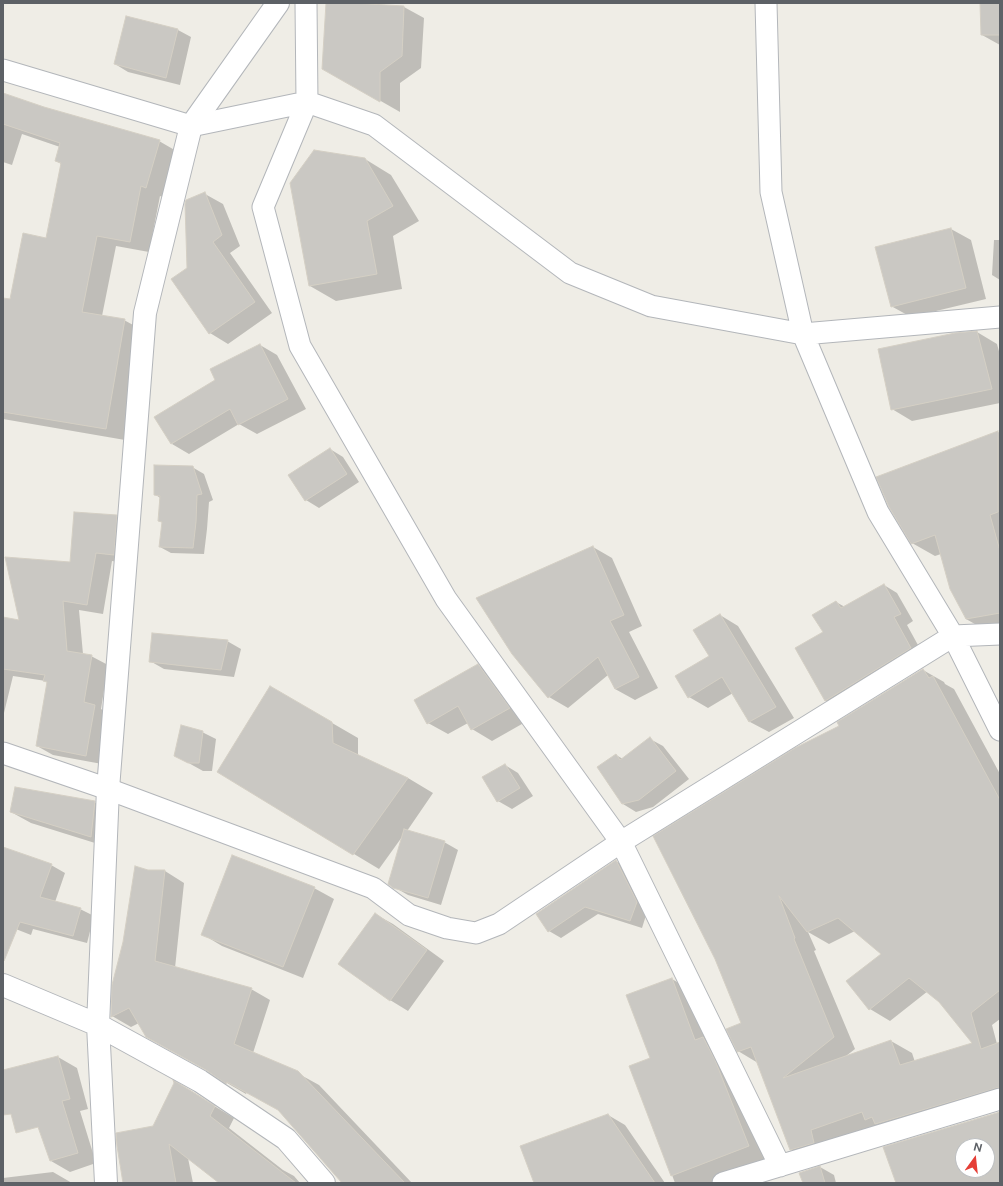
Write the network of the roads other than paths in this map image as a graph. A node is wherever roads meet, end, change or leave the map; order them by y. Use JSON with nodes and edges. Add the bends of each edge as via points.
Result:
{"nodes":[{"id":1,"x":278,"y":3,"type":"edge"},
{"id":2,"x":306,"y":3,"type":"edge"},
{"id":3,"x":766,"y":3,"type":"edge"},
{"id":4,"x":3,"y":70,"type":"edge"},
{"id":5,"x":307,"y":102,"type":"junction"},
{"id":6,"x":191,"y":126,"type":"junction"},
{"id":7,"x":1000,"y":317,"type":"edge"},
{"id":8,"x":804,"y":334,"type":"junction"},
{"id":9,"x":1000,"y":634,"type":"edge"},
{"id":10,"x":953,"y":636,"type":"junction"},
{"id":11,"x":1000,"y":730,"type":"edge"},
{"id":12,"x":3,"y":753,"type":"edge"},
{"id":13,"x":108,"y":789,"type":"junction"},
{"id":14,"x":621,"y":842,"type":"junction"},
{"id":15,"x":3,"y":985,"type":"edge"},
{"id":16,"x":98,"y":1025,"type":"junction"},
{"id":17,"x":1000,"y":1099,"type":"edge"},
{"id":18,"x":780,"y":1166,"type":"junction"},
{"id":19,"x":106,"y":1183,"type":"edge"},
{"id":20,"x":324,"y":1183,"type":"edge"},
{"id":21,"x":723,"y":1183,"type":"edge"}],
"edges":[{"from":1,"to":6,"type":"street"},
{"from":2,"to":5,"type":"street"},
{"from":3,"to":8,"type":"street","via":[[771,192]]},
{"from":4,"to":6,"type":"street"},
{"from":5,"to":6,"type":"street"},
{"from":5,"to":8,"type":"street","via":[[374,125],[570,272],[651,306]]},
{"from":5,"to":14,"type":"street","via":[[263,207],[300,346],[446,599]]},
{"from":6,"to":13,"type":"street","via":[[145,313]]},
{"from":7,"to":8,"type":"street"},
{"from":8,"to":10,"type":"street","via":[[878,512]]},
{"from":9,"to":10,"type":"street"},
{"from":10,"to":11,"type":"street"},
{"from":10,"to":14,"type":"street"},
{"from":12,"to":13,"type":"street"},
{"from":13,"to":14,"type":"street","via":[[373,888],[409,915],[447,928],[476,933],[499,924]]},
{"from":13,"to":16,"type":"street"},
{"from":14,"to":18,"type":"street"},
{"from":15,"to":16,"type":"street"},
{"from":16,"to":19,"type":"street"},
{"from":16,"to":20,"type":"street","via":[[200,1081],[286,1139]]},
{"from":17,"to":18,"type":"street"},
{"from":18,"to":21,"type":"street"}]}
